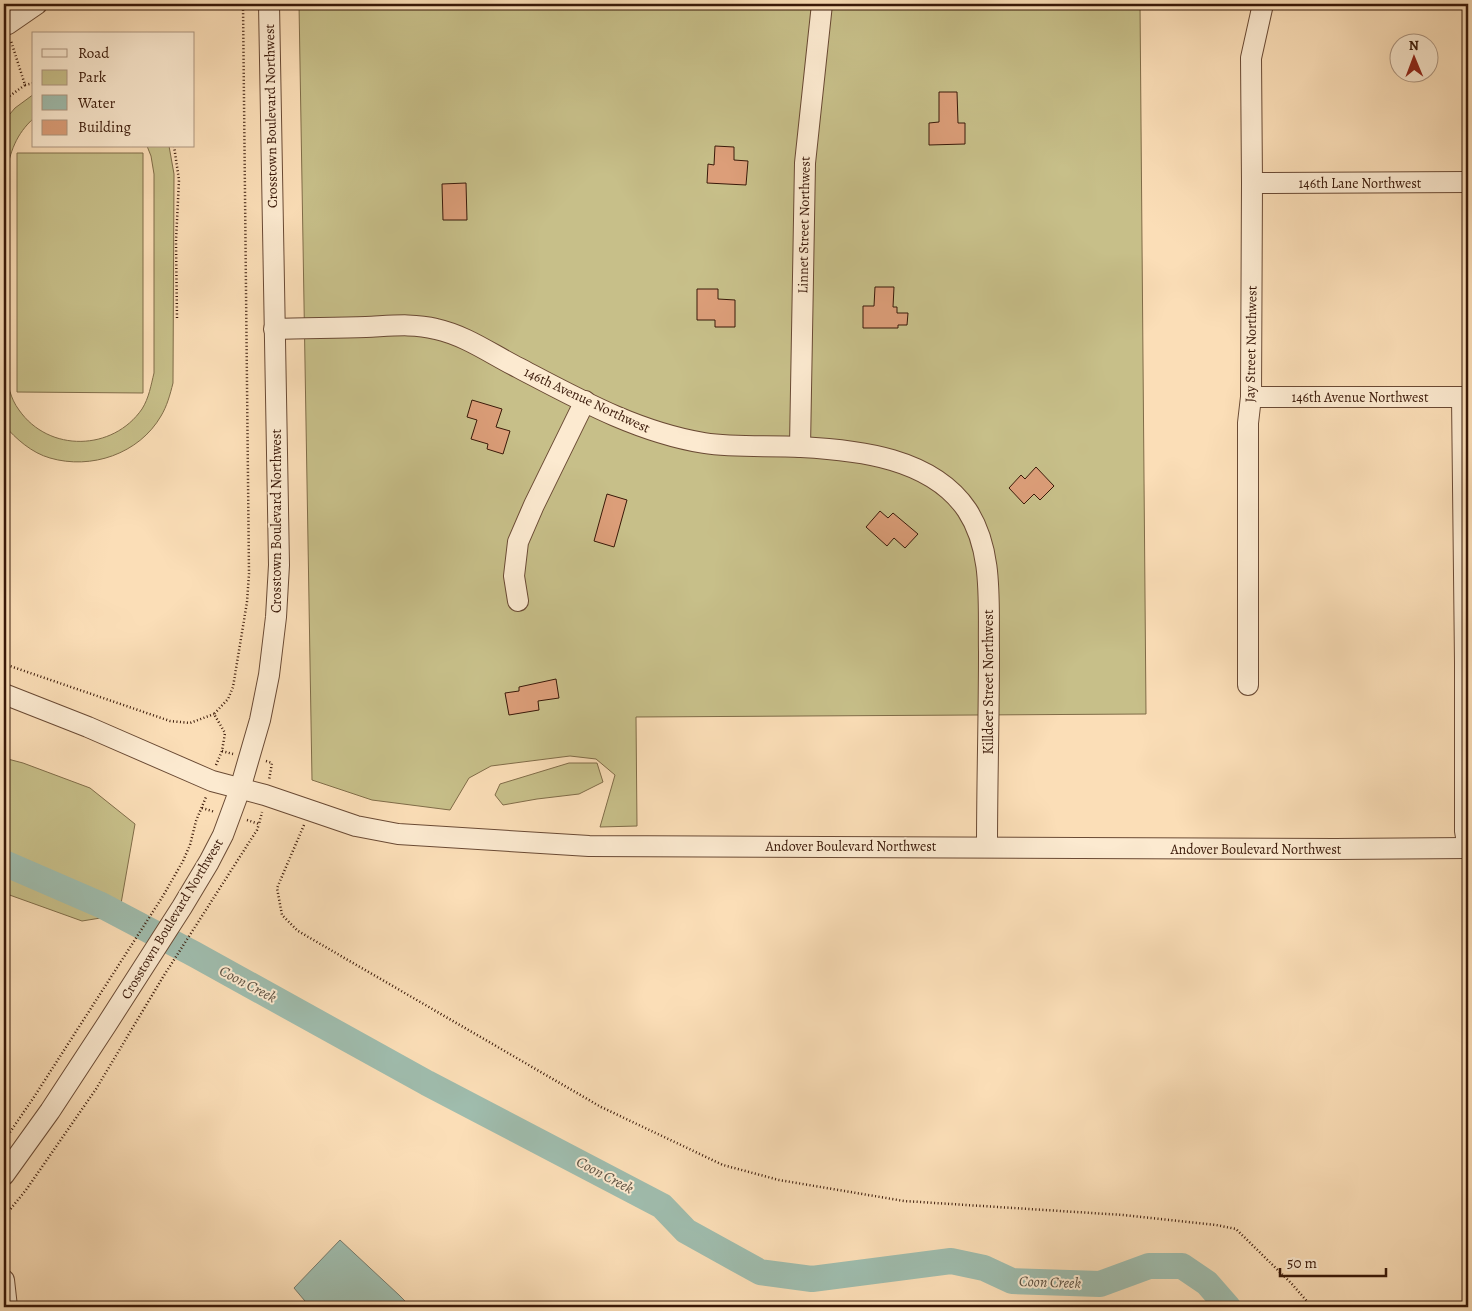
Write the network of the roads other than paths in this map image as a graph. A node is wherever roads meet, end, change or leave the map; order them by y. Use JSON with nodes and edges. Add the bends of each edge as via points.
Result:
{"nodes":[{"id":1,"x":37,"y":4,"type":"edge"},
{"id":2,"x":269,"y":4,"type":"edge"},
{"id":3,"x":822,"y":4,"type":"edge"},
{"id":4,"x":1263,"y":4,"type":"edge"},
{"id":5,"x":6,"y":30,"type":"edge"},
{"id":6,"x":1468,"y":182,"type":"edge"},
{"id":7,"x":1252,"y":183,"type":"junction"},
{"id":8,"x":274,"y":330,"type":"junction"},
{"id":9,"x":1251,"y":397,"type":"junction"},
{"id":10,"x":1465,"y":397,"type":"edge"},
{"id":11,"x":585,"y":402,"type":"junction"},
{"id":12,"x":800,"y":447,"type":"junction"},
{"id":13,"x":973,"y":520,"type":"joint"},
{"id":14,"x":518,"y":600,"type":"dead end"},
{"id":15,"x":1467,"y":663,"type":"edge"},
{"id":16,"x":1248,"y":685,"type":"dead end"},
{"id":17,"x":4,"y":694,"type":"edge"},
{"id":18,"x":240,"y":789,"type":"junction"},
{"id":19,"x":987,"y":847,"type":"junction"},
{"id":20,"x":1468,"y":848,"type":"edge"},
{"id":21,"x":4,"y":1175,"type":"edge"},
{"id":22,"x":4,"y":1280,"type":"edge"},
{"id":23,"x":8,"y":1307,"type":"edge"}],
"edges":[{"from":1,"to":5,"type":"street","via":[[8,24]]},
{"from":2,"to":8,"type":"street","name":"Crosstown Boulevard Northwest"},
{"from":3,"to":12,"type":"street","name":"Linnet Street Northwest","via":[[805,163]]},
{"from":4,"to":7,"type":"street","name":"Jay Street Northwest","via":[[1251,58]]},
{"from":6,"to":7,"type":"street","name":"146th Lane Northwest"},
{"from":7,"to":9,"type":"street","name":"Jay Street Northwest"},
{"from":8,"to":11,"type":"street","name":"146th Avenue Northwest","via":[[410,325],[437,329],[474,342]]},
{"from":8,"to":18,"type":"street","name":"Crosstown Boulevard Northwest","via":[[279,566],[276,617],[262,711]]},
{"from":9,"to":10,"type":"street","name":"146th Avenue Northwest"},
{"from":9,"to":16,"type":"street","name":"Jay Street Northwest","via":[[1248,423]]},
{"from":10,"to":15,"type":"street"},
{"from":11,"to":12,"type":"street","name":"146th Avenue Northwest","via":[[673,437],[716,444]]},
{"from":11,"to":14,"type":"street","via":[[518,542],[514,576]]},
{"from":12,"to":13,"type":"street","name":"146th Avenue Northwest","via":[[880,457],[907,464],[949,490]]},
{"from":13,"to":19,"type":"street","name":"Killdeer Street Northwest","via":[[982,542],[988,580]]},
{"from":15,"to":20,"type":"street","via":[[1465,824]]},
{"from":17,"to":18,"type":"street","name":"Andover Boulevard Northwest","via":[[212,781]]},
{"from":18,"to":19,"type":"street","name":"Andover Boulevard Northwest","via":[[356,826],[398,834],[589,846]]},
{"from":18,"to":21,"type":"street","name":"Crosstown Boulevard Northwest","via":[[223,835],[182,907],[50,1111]]},
{"from":19,"to":20,"type":"street","name":"Andover Boulevard Northwest"},
{"from":22,"to":23,"type":"street"}]}
